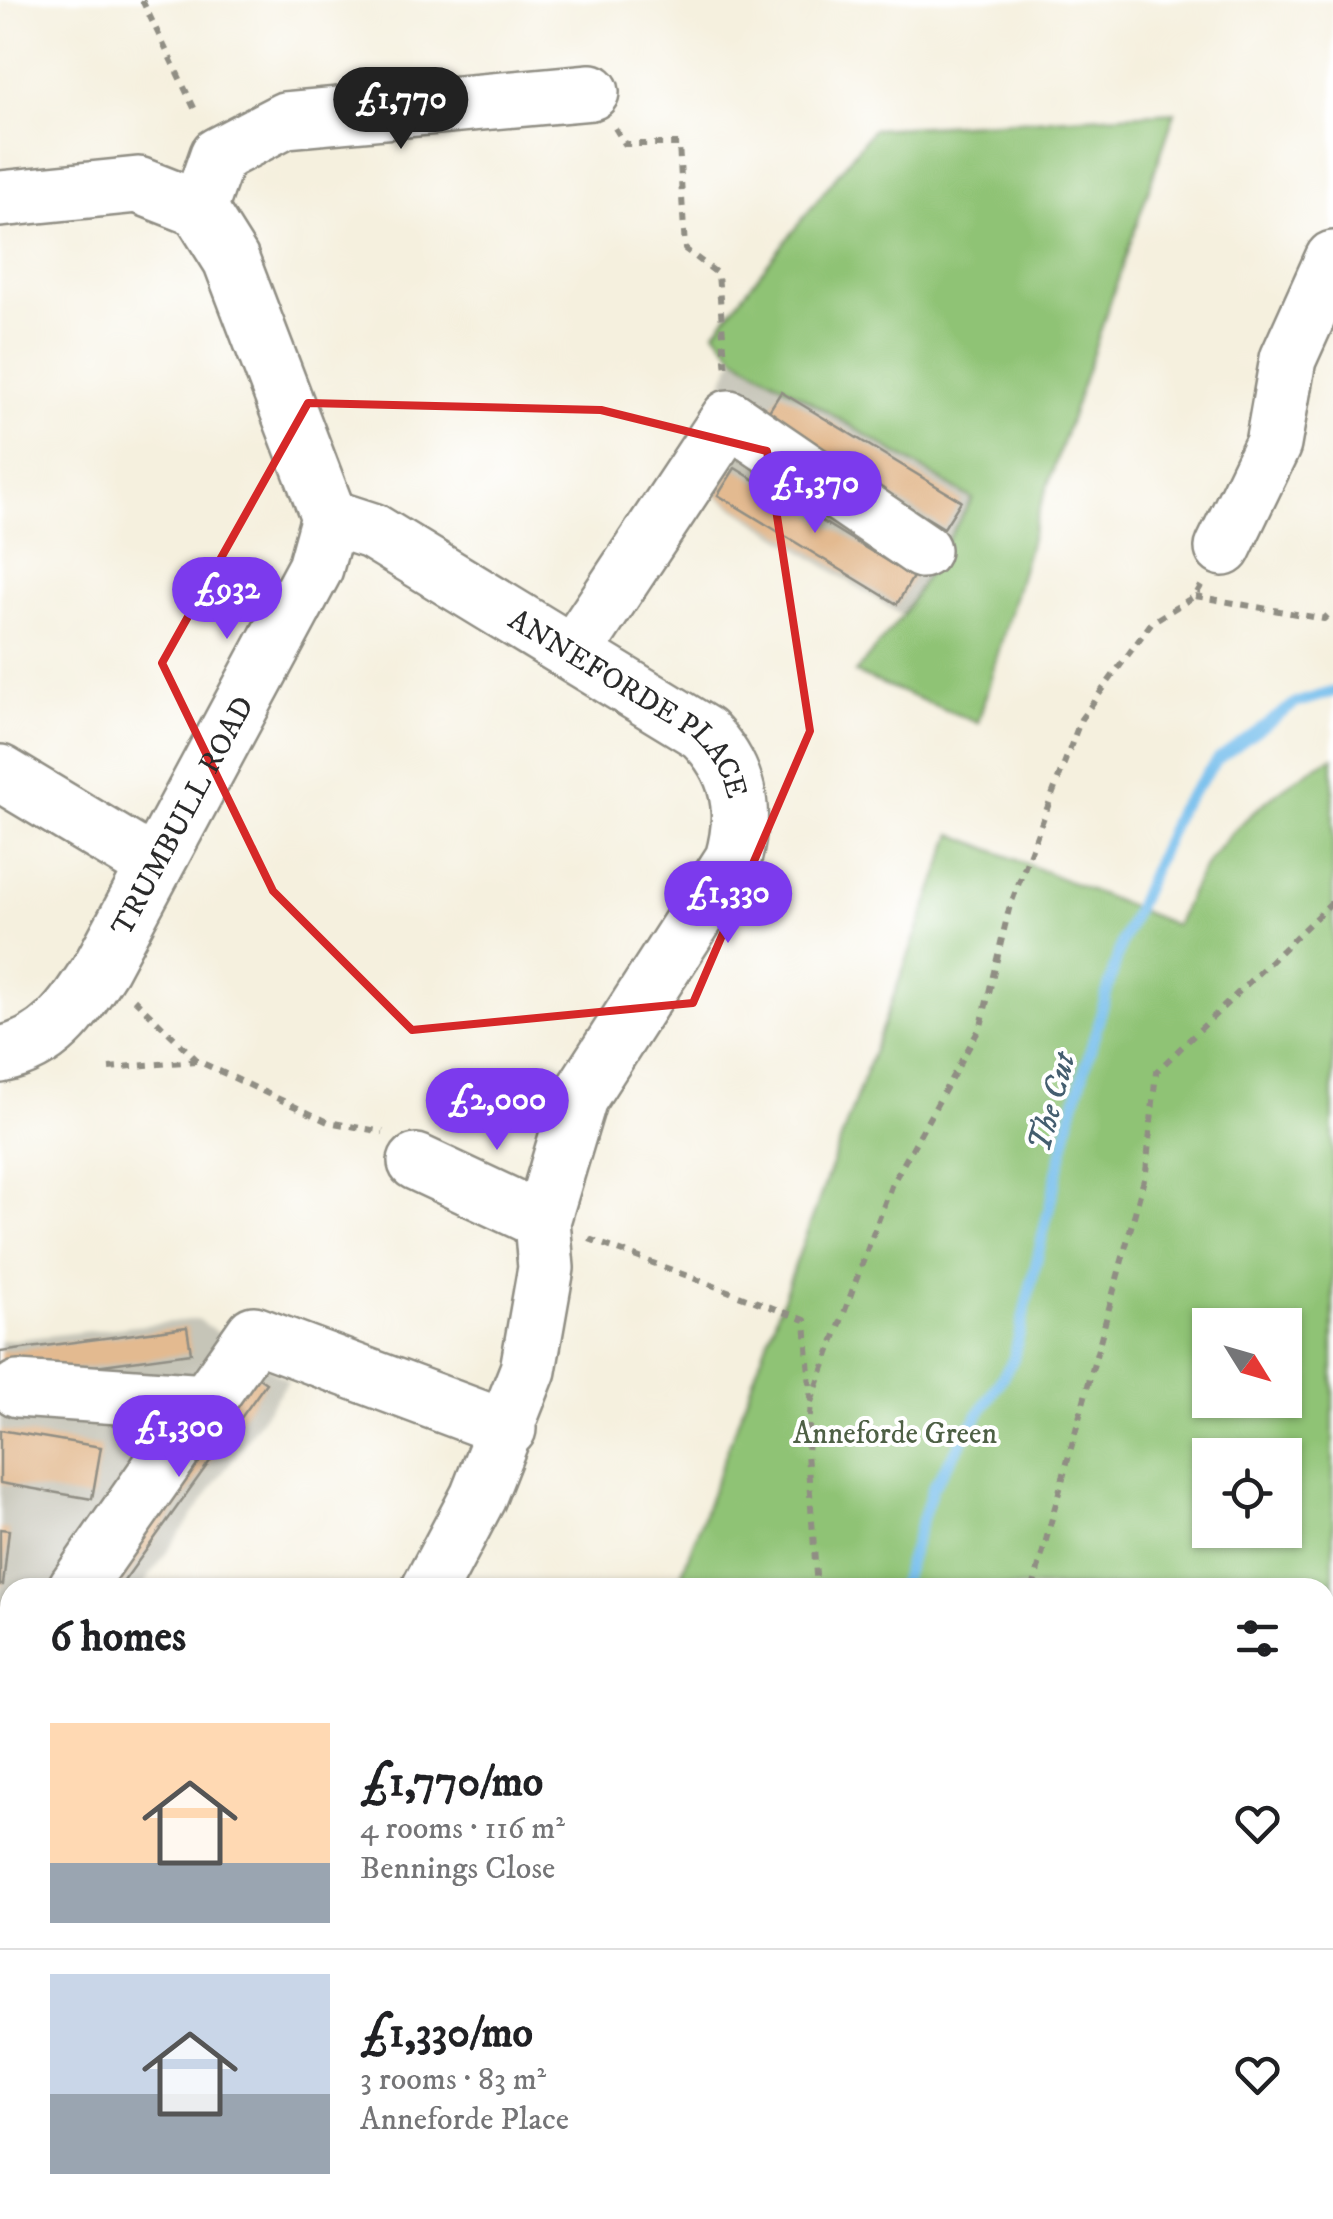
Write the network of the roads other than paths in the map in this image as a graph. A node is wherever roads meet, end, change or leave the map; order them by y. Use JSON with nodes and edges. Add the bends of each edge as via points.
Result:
{"nodes":[{"id":1,"x":591,"y":92,"type":"road end"},
{"id":2,"x":0,"y":199,"type":"edge"},
{"id":3,"x":200,"y":209,"type":"junction"},
{"id":4,"x":1333,"y":259,"type":"edge"},
{"id":5,"x":329,"y":517,"type":"junction"},
{"id":6,"x":1223,"y":548,"type":"road end"},
{"id":7,"x":922,"y":550,"type":"dead end"},
{"id":8,"x":573,"y":654,"type":"junction"},
{"id":9,"x":0,"y":773,"type":"edge"},
{"id":10,"x":155,"y":866,"type":"junction"},
{"id":11,"x":0,"y":1055,"type":"edge"},
{"id":12,"x":416,"y":1162,"type":"road end"},
{"id":13,"x":542,"y":1221,"type":"junction"},
{"id":14,"x":18,"y":1390,"type":"dead end"},
{"id":15,"x":206,"y":1402,"type":"junction"},
{"id":16,"x":508,"y":1429,"type":"junction"},
{"id":17,"x":83,"y":1578,"type":"edge"},
{"id":18,"x":435,"y":1578,"type":"edge"}],
"edges":[{"from":1,"to":3,"type":"street","via":[[284,120],[218,155]]},
{"from":2,"to":3,"type":"street","via":[[138,186]]},
{"from":3,"to":5,"type":"street","via":[[232,260]]},
{"from":4,"to":6,"type":"street","via":[[1288,359],[1273,444]]},
{"from":5,"to":8,"type":"street","name":"ANNEFORDE PLACE","via":[[372,530]]},
{"from":5,"to":10,"type":"street","name":"TRUMBULL ROAD","via":[[315,568]]},
{"from":7,"to":8,"type":"street","via":[[729,418]]},
{"from":8,"to":13,"type":"street","name":"ANNEFORDE PLACE","via":[[703,733],[730,768],[742,813],[733,859],[579,1098]]},
{"from":9,"to":10,"type":"street"},
{"from":10,"to":11,"type":"street","name":"TRUMBULL ROAD","via":[[64,1022],[17,1052]]},
{"from":12,"to":13,"type":"street"},
{"from":13,"to":16,"type":"street","name":"ANNEFORDE PLACE","via":[[541,1318]]},
{"from":14,"to":15,"type":"street"},
{"from":15,"to":16,"type":"street","via":[[254,1334]]},
{"from":15,"to":17,"type":"street"},
{"from":16,"to":18,"type":"street","name":"ANNEFORDE PLACE"}]}
